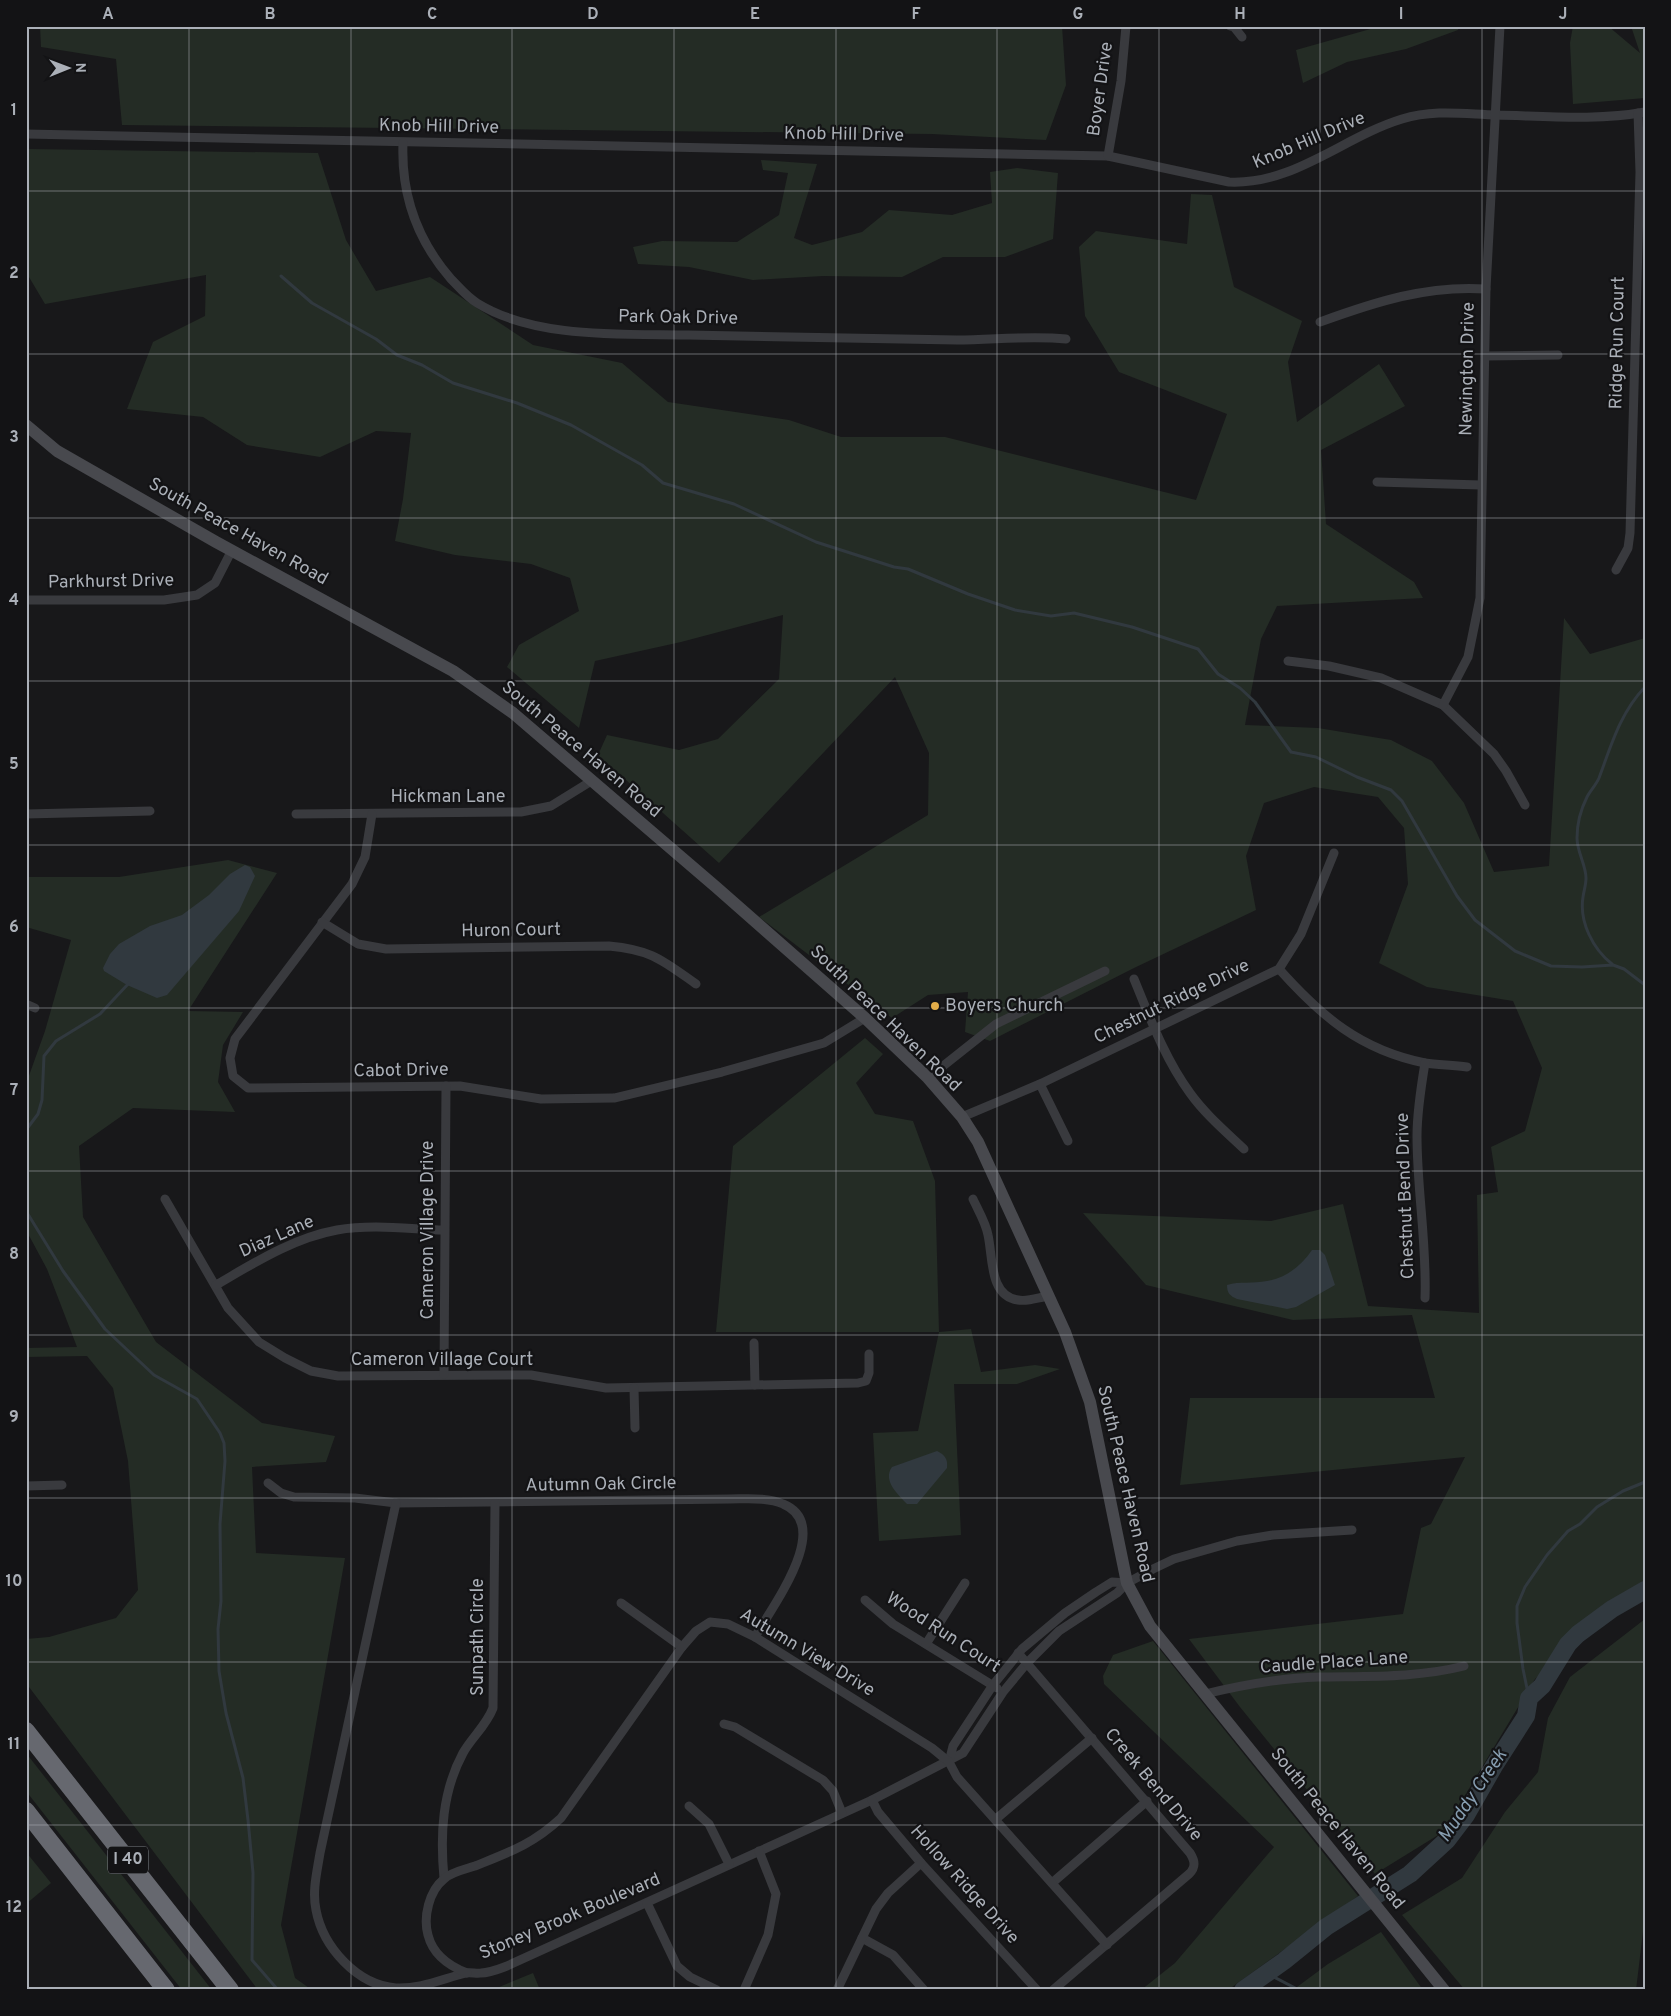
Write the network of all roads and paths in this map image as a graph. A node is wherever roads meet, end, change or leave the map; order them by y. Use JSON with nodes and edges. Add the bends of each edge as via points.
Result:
{"nodes":[{"id":1,"x":1126,"y":26,"type":"edge"},
{"id":2,"x":1230,"y":26,"type":"edge"},
{"id":3,"x":1500,"y":26,"type":"edge"},
{"id":4,"x":1242,"y":37,"type":"dead end"},
{"id":5,"x":1641,"y":113,"type":"edge"},
{"id":6,"x":1495,"y":115,"type":"junction"},
{"id":7,"x":26,"y":134,"type":"edge"},
{"id":8,"x":403,"y":143,"type":"junction"},
{"id":9,"x":1108,"y":156,"type":"junction"},
{"id":10,"x":1486,"y":289,"type":"junction"},
{"id":11,"x":1320,"y":322,"type":"dead end"},
{"id":12,"x":1066,"y":338,"type":"dead end"},
{"id":13,"x":1485,"y":356,"type":"junction"},
{"id":14,"x":1558,"y":356,"type":"dead end"},
{"id":15,"x":26,"y":425,"type":"edge"},
{"id":16,"x":1377,"y":482,"type":"dead end"},
{"id":17,"x":1481,"y":485,"type":"junction"},
{"id":18,"x":232,"y":550,"type":"junction"},
{"id":19,"x":1616,"y":570,"type":"dead end"},
{"id":20,"x":26,"y":600,"type":"edge"},
{"id":21,"x":1288,"y":661,"type":"dead end"},
{"id":22,"x":1443,"y":705,"type":"junction"},
{"id":23,"x":593,"y":780,"type":"junction"},
{"id":24,"x":1525,"y":805,"type":"dead end"},
{"id":25,"x":150,"y":811,"type":"dead end"},
{"id":26,"x":26,"y":814,"type":"edge"},
{"id":27,"x":296,"y":814,"type":"dead end"},
{"id":28,"x":372,"y":814,"type":"junction"},
{"id":29,"x":1334,"y":853,"type":"dead end"},
{"id":30,"x":322,"y":922,"type":"junction"},
{"id":31,"x":1279,"y":969,"type":"junction"},
{"id":32,"x":1105,"y":971,"type":"dead end"},
{"id":33,"x":1134,"y":979,"type":"dead end"},
{"id":34,"x":696,"y":984,"type":"dead end"},
{"id":35,"x":26,"y":1004,"type":"edge"},
{"id":36,"x":35,"y":1008,"type":"dead end"},
{"id":37,"x":865,"y":1018,"type":"junction"},
{"id":38,"x":1155,"y":1028,"type":"junction"},
{"id":39,"x":1425,"y":1063,"type":"junction"},
{"id":40,"x":1467,"y":1066,"type":"dead end"},
{"id":41,"x":928,"y":1078,"type":"junction"},
{"id":42,"x":1040,"y":1084,"type":"junction"},
{"id":43,"x":446,"y":1086,"type":"junction"},
{"id":44,"x":962,"y":1117,"type":"junction"},
{"id":45,"x":1068,"y":1141,"type":"dead end"},
{"id":46,"x":1244,"y":1149,"type":"dead end"},
{"id":47,"x":166,"y":1199,"type":"dead end"},
{"id":48,"x":973,"y":1199,"type":"dead end"},
{"id":49,"x":444,"y":1230,"type":"junction"},
{"id":50,"x":216,"y":1285,"type":"junction"},
{"id":51,"x":1049,"y":1296,"type":"junction"},
{"id":52,"x":1425,"y":1298,"type":"dead end"},
{"id":53,"x":754,"y":1343,"type":"dead end"},
{"id":54,"x":869,"y":1354,"type":"dead end"},
{"id":55,"x":444,"y":1374,"type":"junction"},
{"id":56,"x":755,"y":1385,"type":"junction"},
{"id":57,"x":634,"y":1388,"type":"junction"},
{"id":58,"x":635,"y":1428,"type":"dead end"},
{"id":59,"x":268,"y":1483,"type":"dead end"},
{"id":60,"x":62,"y":1485,"type":"dead end"},
{"id":61,"x":26,"y":1486,"type":"edge"},
{"id":62,"x":495,"y":1502,"type":"junction"},
{"id":63,"x":396,"y":1503,"type":"junction"},
{"id":64,"x":1352,"y":1530,"type":"dead end"},
{"id":65,"x":965,"y":1583,"type":"dead end"},
{"id":66,"x":1127,"y":1583,"type":"junction"},
{"id":67,"x":865,"y":1600,"type":"dead end"},
{"id":68,"x":621,"y":1603,"type":"dead end"},
{"id":69,"x":754,"y":1637,"type":"junction"},
{"id":70,"x":926,"y":1644,"type":"junction"},
{"id":71,"x":682,"y":1648,"type":"junction"},
{"id":72,"x":1018,"y":1653,"type":"junction"},
{"id":73,"x":1026,"y":1662,"type":"junction"},
{"id":74,"x":1464,"y":1666,"type":"dead end"},
{"id":75,"x":994,"y":1685,"type":"junction"},
{"id":76,"x":1003,"y":1692,"type":"junction"},
{"id":77,"x":1205,"y":1694,"type":"junction"},
{"id":78,"x":724,"y":1724,"type":"dead end"},
{"id":79,"x":26,"y":1731,"type":"edge"},
{"id":80,"x":1092,"y":1738,"type":"junction"},
{"id":81,"x":949,"y":1762,"type":"junction"},
{"id":82,"x":872,"y":1800,"type":"junction"},
{"id":83,"x":1147,"y":1800,"type":"junction"},
{"id":84,"x":689,"y":1806,"type":"dead end"},
{"id":85,"x":26,"y":1811,"type":"edge"},
{"id":86,"x":842,"y":1813,"type":"junction"},
{"id":87,"x":996,"y":1820,"type":"junction"},
{"id":88,"x":759,"y":1851,"type":"junction"},
{"id":89,"x":921,"y":1863,"type":"junction"},
{"id":90,"x":729,"y":1864,"type":"junction"},
{"id":91,"x":444,"y":1878,"type":"junction"},
{"id":92,"x":1052,"y":1883,"type":"junction"},
{"id":93,"x":646,"y":1903,"type":"junction"},
{"id":94,"x":862,"y":1938,"type":"junction"},
{"id":95,"x":1107,"y":1945,"type":"junction"},
{"id":96,"x":467,"y":1973,"type":"junction"},
{"id":97,"x":166,"y":1990,"type":"edge"},
{"id":98,"x":230,"y":1990,"type":"edge"},
{"id":99,"x":717,"y":1990,"type":"edge"},
{"id":100,"x":744,"y":1990,"type":"edge"},
{"id":101,"x":837,"y":1990,"type":"edge"},
{"id":102,"x":924,"y":1990,"type":"edge"},
{"id":103,"x":1037,"y":1990,"type":"edge"},
{"id":104,"x":1053,"y":1990,"type":"edge"},
{"id":105,"x":1444,"y":1990,"type":"edge"}],
"edges":[{"from":1,"to":9,"type":"street","name":"Boyer Drive","via":[[1121,81]]},
{"from":2,"to":4,"type":"street"},
{"from":3,"to":6,"type":"street","name":"Newington Drive"},
{"from":5,"to":6,"type":"street","name":"Knob Hill Drive"},
{"from":5,"to":19,"type":"street","name":"Ridge Run Court","via":[[1630,533],[1628,548]]},
{"from":6,"to":9,"type":"street","name":"Knob Hill Drive","via":[[1450,111],[1400,119],[1288,171],[1249,183],[1229,182]]},
{"from":6,"to":10,"type":"street","name":"Newington Drive"},
{"from":7,"to":8,"type":"street","name":"Knob Hill Drive"},
{"from":8,"to":9,"type":"street","name":"Knob Hill Drive"},
{"from":8,"to":12,"type":"street","name":"Park Oak Drive","via":[[402,170],[406,193],[414,219],[437,263],[476,303],[509,318],[543,327],[616,334],[988,340]]},
{"from":10,"to":11,"type":"street","via":[[1418,292],[1369,304]]},
{"from":10,"to":13,"type":"street","name":"Newington Drive"},
{"from":13,"to":14,"type":"street"},
{"from":13,"to":17,"type":"street","name":"Newington Drive"},
{"from":15,"to":18,"type":"main road","name":"South Peace Haven Road","via":[[57,451]]},
{"from":16,"to":17,"type":"street"},
{"from":17,"to":22,"type":"street","name":"Newington Drive","via":[[1480,598],[1475,631],[1468,657]]},
{"from":18,"to":20,"type":"street","name":"Parkhurst Drive","via":[[215,583],[197,595],[164,600]]},
{"from":18,"to":23,"type":"main road","name":"South Peace Haven Road","via":[[453,671],[513,713]]},
{"from":21,"to":22,"type":"street","via":[[1329,666],[1380,678]]},
{"from":22,"to":24,"type":"street","via":[[1494,754]]},
{"from":23,"to":28,"type":"street","name":"Hickman Lane","via":[[551,806],[521,812]]},
{"from":23,"to":37,"type":"main road","name":"South Peace Haven Road"},
{"from":25,"to":26,"type":"street"},
{"from":27,"to":28,"type":"street","name":"Hickman Lane"},
{"from":28,"to":30,"type":"street","name":"Cabot Drive","via":[[369,842],[359,871]]},
{"from":29,"to":31,"type":"street","name":"Chestnut Ridge Drive","via":[[1301,934]]},
{"from":30,"to":34,"type":"street","name":"Huron Court","via":[[358,944],[386,950],[634,948],[656,955]]},
{"from":30,"to":43,"type":"street","name":"Cabot Drive","via":[[236,1039],[230,1058],[233,1076],[248,1088]]},
{"from":31,"to":38,"type":"street","name":"Chestnut Ridge Drive"},
{"from":31,"to":39,"type":"street","via":[[1310,1004],[1339,1027],[1377,1047]]},
{"from":32,"to":41,"type":"street","via":[[996,1024]]},
{"from":33,"to":38,"type":"street"},
{"from":35,"to":36,"type":"street"},
{"from":37,"to":41,"type":"main road","name":"South Peace Haven Road"},
{"from":37,"to":43,"type":"street","name":"Cabot Drive","via":[[818,1045],[614,1098],[541,1099]]},
{"from":38,"to":42,"type":"street","name":"Chestnut Ridge Drive"},
{"from":38,"to":46,"type":"street","via":[[1189,1092]]},
{"from":39,"to":40,"type":"street"},
{"from":39,"to":52,"type":"street","name":"Chestnut Bend Drive","via":[[1417,1135]]},
{"from":41,"to":44,"type":"main road","name":"South Peace Haven Road"},
{"from":42,"to":44,"type":"street","name":"Chestnut Ridge Drive"},
{"from":42,"to":45,"type":"street"},
{"from":43,"to":49,"type":"street","name":"Cameron Village Drive"},
{"from":44,"to":51,"type":"main road","name":"South Peace Haven Road","via":[[987,1160]]},
{"from":47,"to":50,"type":"street","name":"Cameron Village Court"},
{"from":48,"to":51,"type":"street","via":[[988,1232],[994,1279],[1000,1290],[1009,1298],[1020,1301]]},
{"from":49,"to":50,"type":"street","name":"Diaz Lane","via":[[337,1230],[278,1251]]},
{"from":49,"to":55,"type":"street","name":"Cameron Village Drive"},
{"from":50,"to":55,"type":"street","name":"Cameron Village Court","via":[[228,1308],[259,1342],[312,1370],[361,1377]]},
{"from":51,"to":66,"type":"main road","name":"South Peace Haven Road","via":[[1090,1402]]},
{"from":53,"to":56,"type":"street"},
{"from":54,"to":56,"type":"street","name":"Cameron Village Court","via":[[866,1381]]},
{"from":55,"to":57,"type":"street","name":"Cameron Village Court","via":[[531,1375],[580,1385]]},
{"from":56,"to":57,"type":"street","name":"Cameron Village Court"},
{"from":57,"to":58,"type":"street"},
{"from":59,"to":63,"type":"street","name":"Autumn Oak Circle","via":[[294,1497],[355,1498]]},
{"from":60,"to":61,"type":"street"},
{"from":62,"to":63,"type":"street","name":"Autumn Oak Circle"},
{"from":62,"to":69,"type":"street","name":"Autumn Oak Circle","via":[[762,1499],[792,1508],[805,1534],[804,1546]]},
{"from":62,"to":91,"type":"street","name":"Sunpath Circle","via":[[493,1708],[481,1731],[464,1751],[450,1786],[441,1832]]},
{"from":63,"to":96,"type":"street","name":"Stoney Brook Boulevard","via":[[315,1880],[316,1908],[329,1942],[345,1963],[371,1981],[405,1988],[426,1986]]},
{"from":64,"to":66,"type":"street","via":[[1273,1535],[1237,1541],[1174,1559]]},
{"from":65,"to":70,"type":"street"},
{"from":66,"to":72,"type":"street","via":[[1112,1582],[1096,1592],[1037,1634]]},
{"from":66,"to":73,"type":"street","name":"Stoney Brook Boulevard","via":[[1059,1631]]},
{"from":66,"to":77,"type":"main road","name":"South Peace Haven Road","via":[[1150,1626]]},
{"from":67,"to":70,"type":"street","name":"Wood Run Court","via":[[893,1624]]},
{"from":68,"to":71,"type":"street"},
{"from":69,"to":71,"type":"street","name":"Autumn View Drive","via":[[728,1624],[710,1622],[696,1631]]},
{"from":69,"to":81,"type":"street","name":"Autumn View Drive","via":[[932,1748]]},
{"from":70,"to":75,"type":"street","name":"Wood Run Court"},
{"from":71,"to":91,"type":"street","name":"Autumn View Drive","via":[[561,1818],[536,1840]]},
{"from":72,"to":73,"type":"street","name":"Creek Bend Drive"},
{"from":72,"to":75,"type":"street"},
{"from":73,"to":76,"type":"street","name":"Stoney Brook Boulevard"},
{"from":73,"to":80,"type":"street","name":"Creek Bend Drive"},
{"from":74,"to":77,"type":"street","name":"Caudle Place Lane","via":[[1394,1676],[1317,1677],[1250,1684]]},
{"from":75,"to":76,"type":"street","name":"Wood Run Court"},
{"from":75,"to":81,"type":"street","via":[[953,1746]]},
{"from":76,"to":81,"type":"street","name":"Stoney Brook Boulevard","via":[[963,1753]]},
{"from":77,"to":105,"type":"main road","name":"South Peace Haven Road"},
{"from":78,"to":86,"type":"street","via":[[735,1727],[823,1780],[833,1790]]},
{"from":79,"to":98,"type":"highway","number":"I 40"},
{"from":80,"to":83,"type":"street","name":"Creek Bend Drive"},
{"from":80,"to":87,"type":"street"},
{"from":81,"to":82,"type":"street","name":"Stoney Brook Boulevard"},
{"from":81,"to":87,"type":"street","name":"Autumn View Drive","via":[[957,1777]]},
{"from":82,"to":86,"type":"street","name":"Stoney Brook Boulevard"},
{"from":82,"to":89,"type":"street","name":"Hollow Ridge Drive","via":[[878,1812]]},
{"from":83,"to":92,"type":"street"},
{"from":83,"to":95,"type":"street","name":"Creek Bend Drive","via":[[1190,1853],[1194,1866],[1189,1874]]},
{"from":84,"to":90,"type":"street","via":[[709,1824]]},
{"from":85,"to":97,"type":"highway","number":"I 40"},
{"from":86,"to":88,"type":"street","name":"Stoney Brook Boulevard"},
{"from":87,"to":92,"type":"street","name":"Autumn View Drive"},
{"from":88,"to":90,"type":"street","name":"Stoney Brook Boulevard"},
{"from":88,"to":100,"type":"street","via":[[776,1894],[768,1935]]},
{"from":89,"to":94,"type":"street","via":[[888,1893]]},
{"from":89,"to":103,"type":"street","name":"Hollow Ridge Drive"},
{"from":90,"to":93,"type":"street","name":"Stoney Brook Boulevard"},
{"from":91,"to":96,"type":"street","via":[[428,1905],[428,1936],[442,1959]]},
{"from":92,"to":95,"type":"street","name":"Autumn View Drive"},
{"from":93,"to":96,"type":"street","name":"Stoney Brook Boulevard","via":[[507,1966],[487,1973]]},
{"from":93,"to":99,"type":"street","via":[[677,1966],[690,1977]]},
{"from":94,"to":101,"type":"street"},
{"from":94,"to":102,"type":"street","via":[[893,1955]]},
{"from":95,"to":104,"type":"street","name":"Creek Bend Drive"}]}
